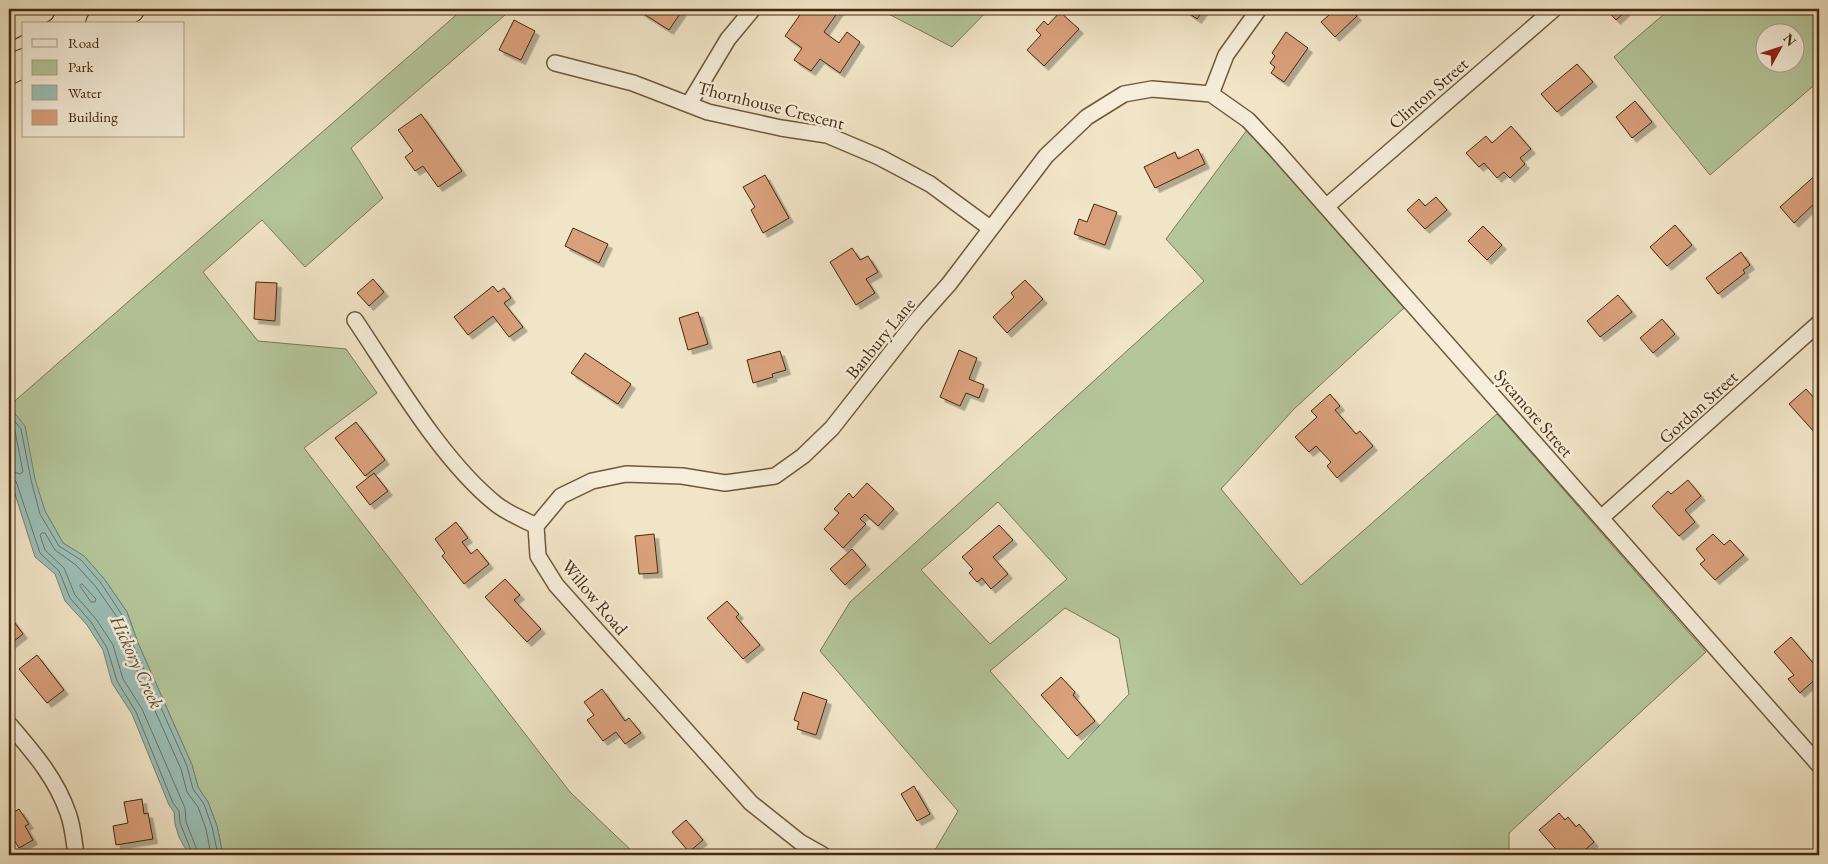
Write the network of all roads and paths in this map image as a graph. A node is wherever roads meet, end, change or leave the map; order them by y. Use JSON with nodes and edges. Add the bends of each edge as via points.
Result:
{"nodes":[{"id":1,"x":40,"y":9,"type":"edge"},
{"id":2,"x":130,"y":9,"type":"edge"},
{"id":3,"x":753,"y":9,"type":"edge"},
{"id":4,"x":1259,"y":9,"type":"edge"},
{"id":5,"x":1554,"y":9,"type":"edge"},
{"id":6,"x":104,"y":22,"type":"edge"},
{"id":7,"x":9,"y":26,"type":"edge"},
{"id":8,"x":555,"y":63,"type":"dead end"},
{"id":9,"x":22,"y":64,"type":"edge"},
{"id":10,"x":9,"y":70,"type":"edge"},
{"id":11,"x":1211,"y":94,"type":"junction"},
{"id":12,"x":689,"y":104,"type":"junction"},
{"id":13,"x":1327,"y":206,"type":"junction"},
{"id":14,"x":990,"y":228,"type":"junction"},
{"id":15,"x":355,"y":320,"type":"dead end"},
{"id":16,"x":1819,"y":324,"type":"edge"},
{"id":17,"x":1601,"y":518,"type":"junction"},
{"id":18,"x":536,"y":526,"type":"junction"},
{"id":19,"x":9,"y":724,"type":"edge"},
{"id":20,"x":1819,"y":765,"type":"edge"},
{"id":21,"x":76,"y":855,"type":"edge"},
{"id":22,"x":823,"y":855,"type":"edge"}],
"edges":[{"from":1,"to":7,"type":"highway"},
{"from":2,"to":6,"type":"highway"},
{"from":3,"to":12,"type":"street","via":[[728,39]]},
{"from":4,"to":11,"type":"street","via":[[1226,55]]},
{"from":5,"to":13,"type":"street","name":"Clinton Street"},
{"from":8,"to":12,"type":"street","name":"Thornhouse Crescent","via":[[633,84]]},
{"from":9,"to":10,"type":"highway"},
{"from":11,"to":13,"type":"street","name":"Sycamore Street","via":[[1248,120]]},
{"from":11,"to":14,"type":"street","name":"Banbury Lane","via":[[1152,89],[1124,94],[1087,116],[1046,156]]},
{"from":12,"to":14,"type":"street","name":"Thornhouse Crescent","via":[[726,116],[836,139],[930,184]]},
{"from":13,"to":17,"type":"street","name":"Sycamore Street"},
{"from":14,"to":18,"type":"street","name":"Banbury Lane","via":[[949,284],[832,428],[803,456],[775,476],[725,483],[682,476],[626,474],[592,481],[561,496]]},
{"from":15,"to":18,"type":"street","via":[[430,430],[467,477],[497,505]]},
{"from":16,"to":17,"type":"street","name":"Gordon Street"},
{"from":17,"to":20,"type":"street","name":"Sycamore Street"},
{"from":18,"to":22,"type":"street","name":"Willow Road","via":[[538,556],[556,585],[751,803],[800,842]]},
{"from":19,"to":21,"type":"street","via":[[56,783],[69,815]]}]}
